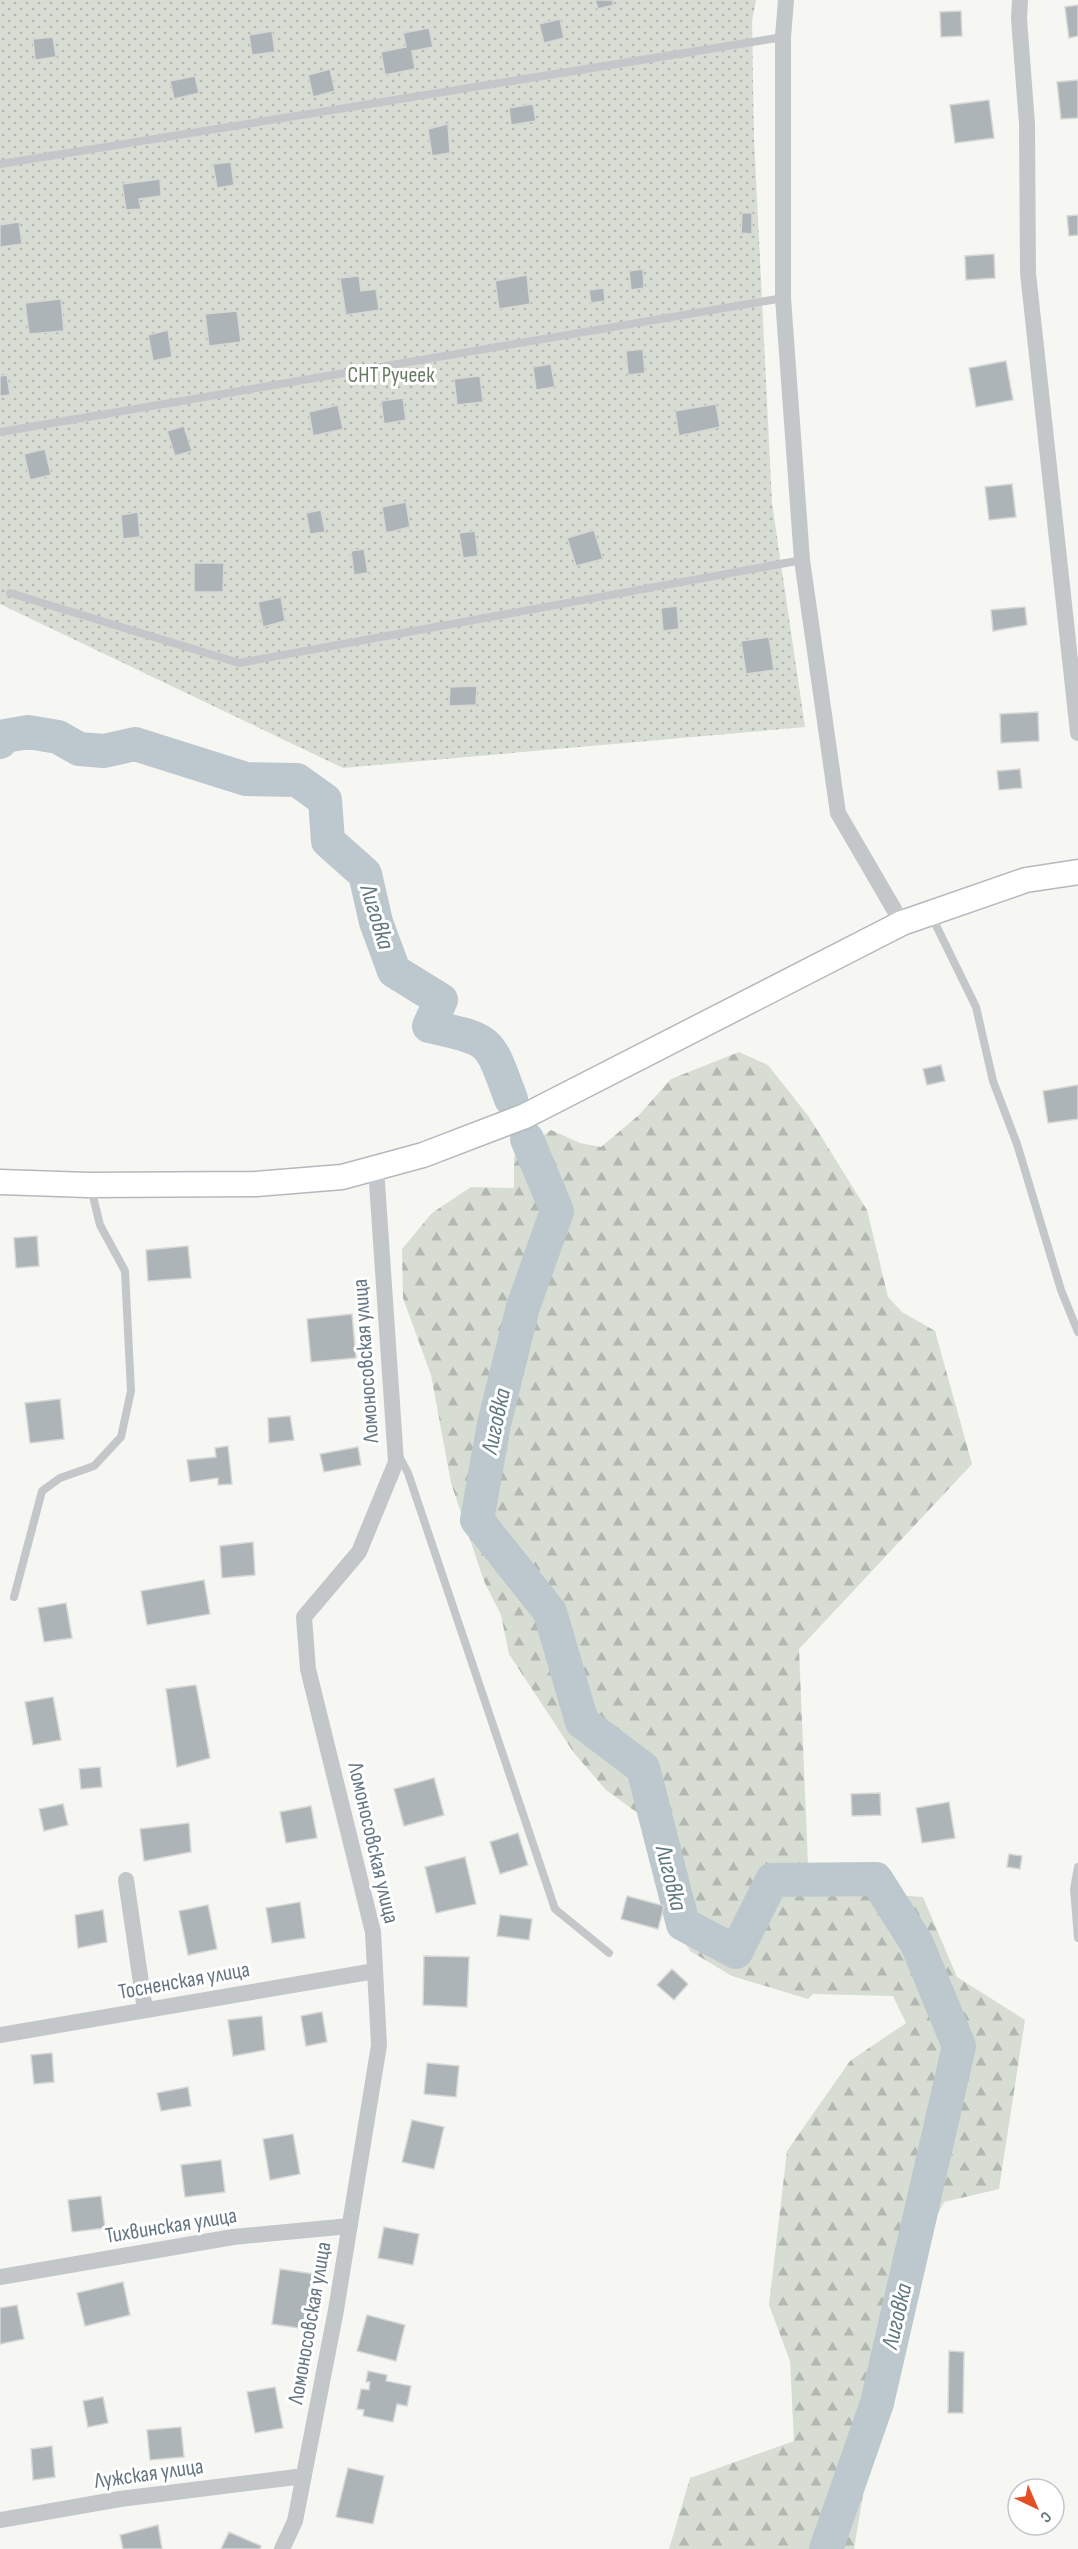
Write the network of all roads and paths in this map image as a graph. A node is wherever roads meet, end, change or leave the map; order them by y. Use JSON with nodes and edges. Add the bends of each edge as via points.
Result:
{"nodes":[{"id":1,"x":786,"y":0,"type":"edge"},
{"id":2,"x":1020,"y":0,"type":"edge"},
{"id":3,"x":783,"y":37,"type":"junction"},
{"id":4,"x":0,"y":164,"type":"edge"},
{"id":5,"x":783,"y":298,"type":"junction"},
{"id":6,"x":0,"y":432,"type":"edge"},
{"id":7,"x":802,"y":560,"type":"junction"},
{"id":8,"x":10,"y":593,"type":"dead end"},
{"id":9,"x":1078,"y":733,"type":"edge"},
{"id":10,"x":1078,"y":872,"type":"edge"},
{"id":11,"x":931,"y":914,"type":"junction"},
{"id":12,"x":902,"y":923,"type":"junction"},
{"id":13,"x":375,"y":1168,"type":"junction"},
{"id":14,"x":0,"y":1182,"type":"edge"},
{"id":15,"x":90,"y":1185,"type":"junction"},
{"id":16,"x":1078,"y":1332,"type":"edge"},
{"id":17,"x":395,"y":1448,"type":"junction"},
{"id":18,"x":14,"y":1597,"type":"dead end"},
{"id":19,"x":1078,"y":1867,"type":"edge"},
{"id":20,"x":126,"y":1880,"type":"dead end"},
{"id":21,"x":1078,"y":1938,"type":"edge"},
{"id":22,"x":609,"y":1953,"type":"dead end"},
{"id":23,"x":375,"y":1971,"type":"junction"},
{"id":24,"x":146,"y":2010,"type":"junction"},
{"id":25,"x":0,"y":2035,"type":"edge"},
{"id":26,"x":350,"y":2226,"type":"junction"},
{"id":27,"x":0,"y":2277,"type":"edge"},
{"id":28,"x":304,"y":2476,"type":"junction"},
{"id":29,"x":0,"y":2520,"type":"edge"},
{"id":30,"x":282,"y":2549,"type":"edge"}],
"edges":[{"from":1,"to":3,"type":"street"},
{"from":2,"to":9,"type":"street","via":[[1028,124],[1028,273]]},
{"from":3,"to":4,"type":"lane"},
{"from":3,"to":5,"type":"street"},
{"from":5,"to":6,"type":"lane"},
{"from":5,"to":7,"type":"street"},
{"from":7,"to":8,"type":"lane","via":[[239,663]]},
{"from":7,"to":12,"type":"street","via":[[838,813]]},
{"from":10,"to":11,"type":"main road","via":[[1026,880]]},
{"from":11,"to":12,"type":"main road"},
{"from":11,"to":16,"type":"lane","via":[[976,1007],[993,1080]]},
{"from":12,"to":13,"type":"main road","via":[[525,1116],[423,1155]]},
{"from":13,"to":15,"type":"main road","via":[[342,1177],[256,1184]]},
{"from":13,"to":17,"type":"street","name":"Ломоносовская улица"},
{"from":14,"to":15,"type":"main road"},
{"from":15,"to":18,"type":"lane","via":[[100,1225],[125,1271],[131,1391],[121,1437],[93,1466],[60,1478],[42,1491]]},
{"from":17,"to":22,"type":"lane","via":[[408,1473],[555,1910]]},
{"from":17,"to":23,"type":"street","name":"Ломоносовская улица","via":[[396,1462],[359,1552],[304,1617],[308,1670],[373,1932]]},
{"from":19,"to":21,"type":"lane","via":[[1074,1889]]},
{"from":20,"to":24,"type":"street"},
{"from":23,"to":24,"type":"street","name":"Тосненская улица"},
{"from":23,"to":26,"type":"street","name":"Ломоносовская улица","via":[[379,2045]]},
{"from":24,"to":25,"type":"street","name":"Тосненская улица"},
{"from":26,"to":27,"type":"street","name":"Тихвинская улица","via":[[233,2237]]},
{"from":26,"to":28,"type":"street","name":"Ломоносовская улица"},
{"from":28,"to":29,"type":"street","name":"Лужская улица","via":[[120,2499]]},
{"from":28,"to":30,"type":"street","name":"Ломоносовская улица","via":[[295,2521]]}]}
